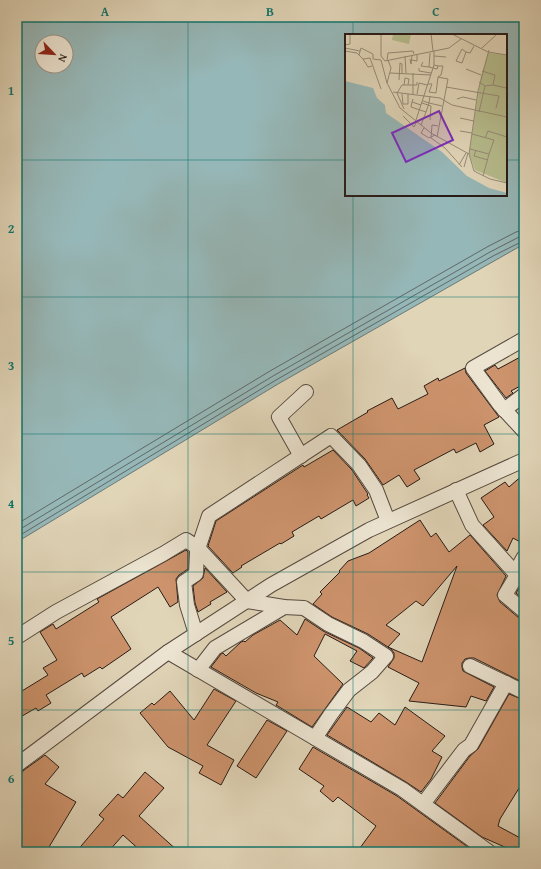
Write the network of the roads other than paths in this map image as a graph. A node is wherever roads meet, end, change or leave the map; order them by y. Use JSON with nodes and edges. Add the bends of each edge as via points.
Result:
{"nodes":[{"id":1,"x":524,"y":339,"type":"edge"},
{"id":2,"x":306,"y":392,"type":"dead end"},
{"id":3,"x":524,"y":395,"type":"edge"},
{"id":4,"x":504,"y":410,"type":"junction"},
{"id":5,"x":524,"y":431,"type":"edge"},
{"id":6,"x":301,"y":456,"type":"junction"},
{"id":7,"x":524,"y":460,"type":"edge"},
{"id":8,"x":456,"y":490,"type":"junction"},
{"id":9,"x":388,"y":521,"type":"junction"},
{"id":10,"x":198,"y":548,"type":"junction"},
{"id":11,"x":524,"y":557,"type":"edge"},
{"id":12,"x":515,"y":573,"type":"junction"},
{"id":13,"x":247,"y":601,"type":"junction"},
{"id":14,"x":284,"y":607,"type":"junction"},
{"id":15,"x":524,"y":611,"type":"edge"},
{"id":16,"x":196,"y":634,"type":"junction"},
{"id":17,"x":17,"y":637,"type":"edge"},
{"id":18,"x":168,"y":652,"type":"junction"},
{"id":19,"x":470,"y":666,"type":"dead end"},
{"id":20,"x":198,"y":670,"type":"junction"},
{"id":21,"x":506,"y":683,"type":"junction"},
{"id":22,"x":524,"y":692,"type":"edge"},
{"id":23,"x":315,"y":738,"type":"junction"},
{"id":24,"x":17,"y":765,"type":"edge"},
{"id":25,"x":423,"y":804,"type":"junction"},
{"id":26,"x":489,"y":852,"type":"edge"}],
"edges":[{"from":1,"to":4,"type":"street","via":[[472,368]]},
{"from":2,"to":6,"type":"street","via":[[279,417]]},
{"from":3,"to":4,"type":"street"},
{"from":4,"to":5,"type":"street"},
{"from":6,"to":9,"type":"street","via":[[331,436],[359,465],[376,490]]},
{"from":6,"to":10,"type":"street","via":[[209,516]]},
{"from":7,"to":8,"type":"street"},
{"from":8,"to":9,"type":"street"},
{"from":8,"to":12,"type":"street","via":[[472,525]]},
{"from":9,"to":13,"type":"street","via":[[278,581]]},
{"from":10,"to":13,"type":"street"},
{"from":10,"to":16,"type":"street","via":[[196,574],[184,582],[187,604]]},
{"from":10,"to":17,"type":"street","via":[[186,540],[56,612]]},
{"from":11,"to":12,"type":"street"},
{"from":12,"to":15,"type":"street","via":[[517,575],[505,595]]},
{"from":13,"to":14,"type":"street"},
{"from":13,"to":16,"type":"street"},
{"from":14,"to":20,"type":"street","via":[[214,648]]},
{"from":14,"to":23,"type":"street","via":[[304,608],[386,656],[372,672],[349,690]]},
{"from":16,"to":18,"type":"street"},
{"from":18,"to":20,"type":"street"},
{"from":18,"to":24,"type":"street"},
{"from":19,"to":21,"type":"street"},
{"from":20,"to":23,"type":"street"},
{"from":21,"to":22,"type":"street"},
{"from":21,"to":25,"type":"street","via":[[471,744]]},
{"from":23,"to":25,"type":"street"},
{"from":25,"to":26,"type":"street"}]}
